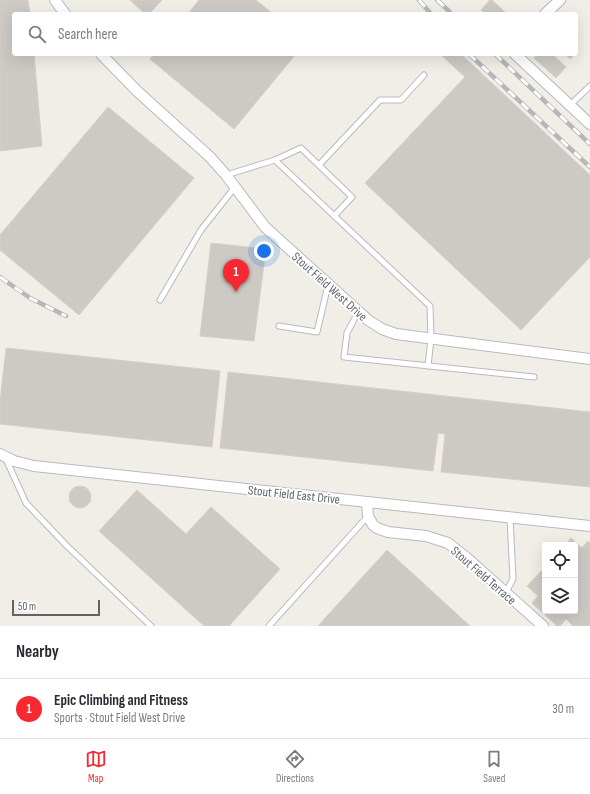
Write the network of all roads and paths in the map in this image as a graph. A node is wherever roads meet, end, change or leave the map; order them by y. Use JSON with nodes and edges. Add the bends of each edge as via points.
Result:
{"nodes":[{"id":1,"x":54,"y":0,"type":"edge"},
{"id":2,"x":560,"y":0,"type":"edge"},
{"id":3,"x":63,"y":12,"type":"edge"},
{"id":4,"x":547,"y":12,"type":"edge"},
{"id":5,"x":103,"y":56,"type":"edge"},
{"id":6,"x":517,"y":56,"type":"edge"},
{"id":7,"x":424,"y":75,"type":"dead end"},
{"id":8,"x":590,"y":86,"type":"edge"},
{"id":9,"x":570,"y":105,"type":"junction"},
{"id":10,"x":590,"y":124,"type":"edge"},
{"id":11,"x":275,"y":160,"type":"junction"},
{"id":12,"x":319,"y":165,"type":"junction"},
{"id":13,"x":226,"y":174,"type":"junction"},
{"id":14,"x":235,"y":187,"type":"junction"},
{"id":15,"x":334,"y":216,"type":"junction"},
{"id":16,"x":328,"y":285,"type":"junction"},
{"id":17,"x":160,"y":300,"type":"dead end"},
{"id":18,"x":358,"y":312,"type":"junction"},
{"id":19,"x":279,"y":326,"type":"dead end"},
{"id":20,"x":431,"y":339,"type":"junction"},
{"id":21,"x":590,"y":359,"type":"edge"},
{"id":22,"x":428,"y":366,"type":"junction"},
{"id":23,"x":534,"y":377,"type":"dead end"},
{"id":24,"x":2,"y":455,"type":"edge"},
{"id":25,"x":368,"y":502,"type":"junction"},
{"id":26,"x":368,"y":516,"type":"junction"},
{"id":27,"x":510,"y":518,"type":"junction"},
{"id":28,"x":590,"y":526,"type":"edge"},
{"id":29,"x":506,"y":592,"type":"junction"},
{"id":30,"x":150,"y":626,"type":"edge"},
{"id":31,"x":269,"y":626,"type":"edge"},
{"id":32,"x":543,"y":626,"type":"edge"}],
"edges":[{"from":1,"to":3,"type":"street"},
{"from":2,"to":4,"type":"street"},
{"from":5,"to":13,"type":"street","name":"Stout Field West Drive"},
{"from":6,"to":9,"type":"street"},
{"from":7,"to":12,"type":"lane","via":[[401,100],[380,100]]},
{"from":8,"to":9,"type":"lane"},
{"from":9,"to":10,"type":"street"},
{"from":11,"to":12,"type":"lane","via":[[301,148]]},
{"from":11,"to":13,"type":"lane"},
{"from":11,"to":15,"type":"lane"},
{"from":12,"to":15,"type":"lane","via":[[352,197]]},
{"from":13,"to":14,"type":"street","name":"Stout Field West Drive"},
{"from":14,"to":16,"type":"street","name":"Stout Field West Drive","via":[[265,226]]},
{"from":14,"to":17,"type":"lane","via":[[201,230]]},
{"from":15,"to":20,"type":"lane","via":[[430,306]]},
{"from":16,"to":18,"type":"street","name":"Stout Field West Drive"},
{"from":16,"to":19,"type":"lane","via":[[317,332]]},
{"from":18,"to":20,"type":"street","name":"Stout Field West Drive","via":[[382,329],[396,334]]},
{"from":18,"to":22,"type":"lane","via":[[347,333],[344,357]]},
{"from":20,"to":21,"type":"street","name":"Stout Field West Drive"},
{"from":20,"to":22,"type":"lane"},
{"from":22,"to":23,"type":"lane"},
{"from":24,"to":25,"type":"street","name":"Stout Field East Drive","via":[[34,466]]},
{"from":24,"to":30,"type":"lane","via":[[26,503]]},
{"from":25,"to":26,"type":"street"},
{"from":25,"to":27,"type":"street","name":"Stout Field East Drive"},
{"from":26,"to":29,"type":"street","name":"Stout Field Terrace","via":[[373,525],[383,531],[426,536],[448,543]]},
{"from":26,"to":31,"type":"lane"},
{"from":27,"to":28,"type":"street","name":"Stout Field East Drive"},
{"from":27,"to":29,"type":"lane","via":[[513,579]]},
{"from":29,"to":32,"type":"street","name":"Stout Field Terrace"}]}
